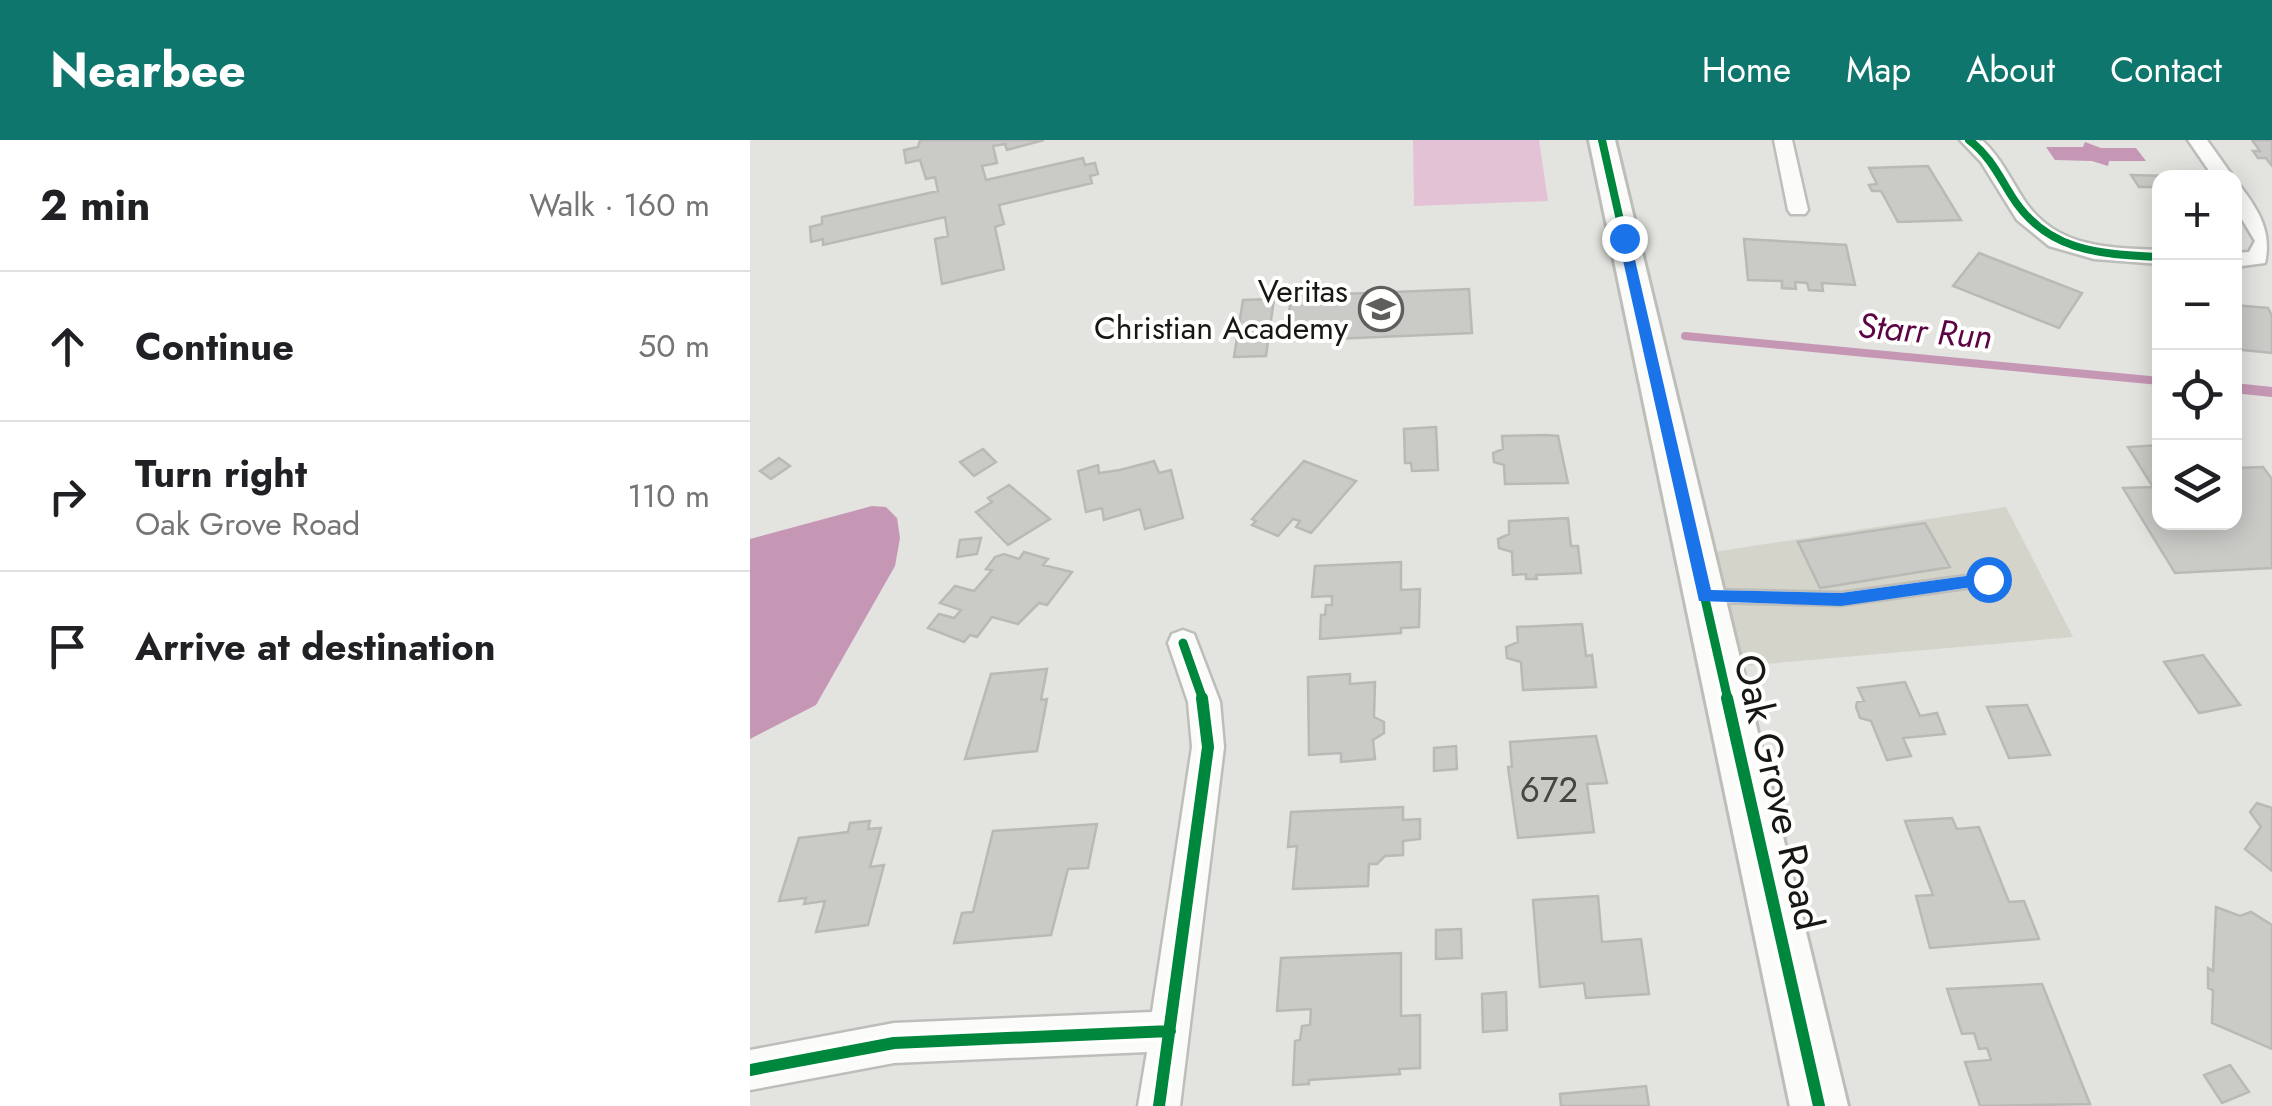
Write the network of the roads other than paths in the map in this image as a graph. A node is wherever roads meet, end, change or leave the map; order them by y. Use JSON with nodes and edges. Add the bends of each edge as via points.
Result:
{"nodes":[{"id":1,"x":1602,"y":140,"type":"edge"},
{"id":2,"x":1783,"y":140,"type":"edge"},
{"id":3,"x":1969,"y":140,"type":"edge"},
{"id":4,"x":2196,"y":140,"type":"edge"},
{"id":5,"x":2218,"y":170,"type":"edge"},
{"id":6,"x":2242,"y":202,"type":"edge"},
{"id":7,"x":1798,"y":210,"type":"dead end"},
{"id":8,"x":2152,"y":257,"type":"edge"},
{"id":9,"x":2242,"y":259,"type":"edge"},
{"id":10,"x":1988,"y":579,"type":"dead end"},
{"id":11,"x":1705,"y":596,"type":"junction"},
{"id":12,"x":1183,"y":643,"type":"dead end"},
{"id":13,"x":1170,"y":1032,"type":"junction"},
{"id":14,"x":750,"y":1070,"type":"edge"},
{"id":15,"x":1159,"y":1106,"type":"edge"},
{"id":16,"x":1818,"y":1106,"type":"edge"}],
"edges":[{"from":1,"to":11,"type":"street","name":"Oak Grove Road"},
{"from":2,"to":7,"type":"street"},
{"from":3,"to":8,"type":"street","via":[[1985,152],[2019,210],[2044,237],[2104,255]]},
{"from":4,"to":5,"type":"street"},
{"from":6,"to":9,"type":"street","via":[[2266,241],[2257,258]]},
{"from":10,"to":11,"type":"lane","via":[[1841,599]]},
{"from":11,"to":16,"type":"street","name":"Oak Grove Road"},
{"from":12,"to":13,"type":"street","via":[[1204,702],[1208,746]]},
{"from":13,"to":14,"type":"street","via":[[894,1043]]},
{"from":13,"to":15,"type":"street"}]}
